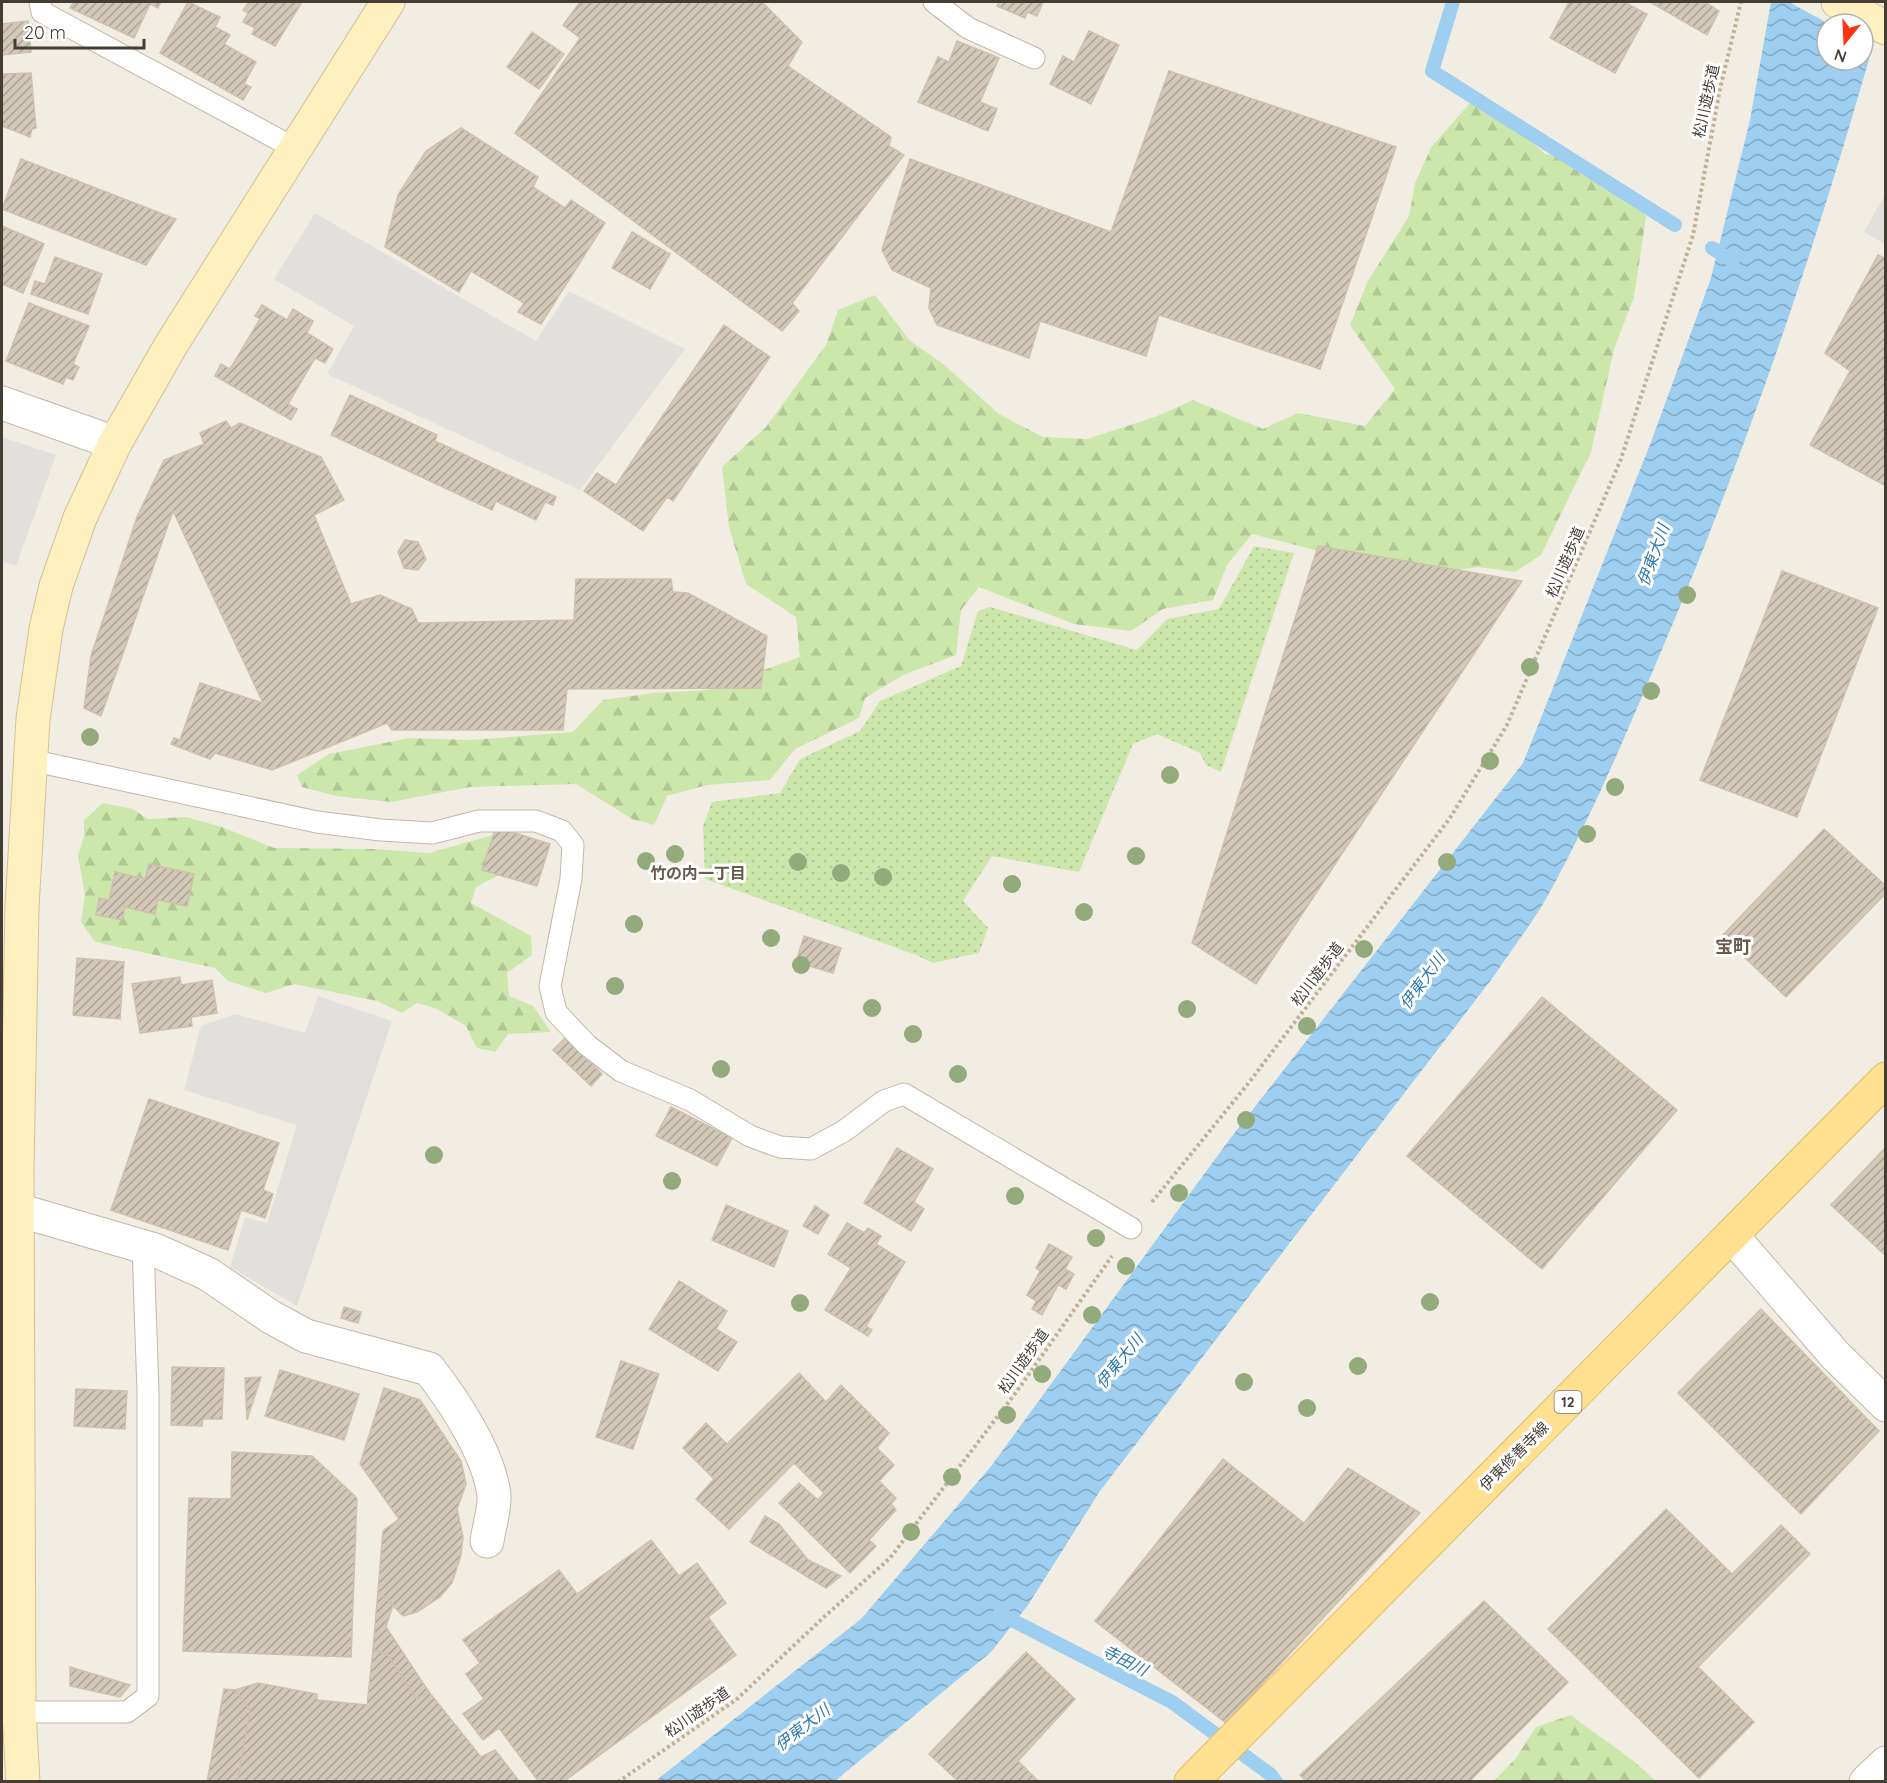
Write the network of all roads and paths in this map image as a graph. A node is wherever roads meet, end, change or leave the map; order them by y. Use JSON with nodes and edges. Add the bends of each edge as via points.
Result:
{"nodes":[{"id":1,"x":39,"y":2,"type":"edge"},
{"id":2,"x":388,"y":2,"type":"edge"},
{"id":3,"x":934,"y":2,"type":"edge"},
{"id":4,"x":1741,"y":2,"type":"edge"},
{"id":5,"x":1838,"y":2,"type":"edge"},
{"id":6,"x":1886,"y":28,"type":"edge"},
{"id":7,"x":1034,"y":58,"type":"dead end"},
{"id":8,"x":296,"y":149,"type":"junction"},
{"id":9,"x":2,"y":403,"type":"edge"},
{"id":10,"x":115,"y":443,"type":"junction"},
{"id":11,"x":30,"y":760,"type":"junction"},
{"id":12,"x":12,"y":907,"type":"edge"},
{"id":13,"x":1886,"y":1078,"type":"edge"},
{"id":14,"x":18,"y":1210,"type":"junction"},
{"id":15,"x":1131,"y":1228,"type":"junction"},
{"id":16,"x":1732,"y":1236,"type":"junction"},
{"id":17,"x":143,"y":1246,"type":"junction"},
{"id":18,"x":1886,"y":1405,"type":"edge"},
{"id":19,"x":487,"y":1540,"type":"dead end"},
{"id":20,"x":19,"y":1712,"type":"junction"},
{"id":21,"x":1886,"y":1763,"type":"edge"},
{"id":22,"x":1199,"y":1773,"type":"edge"},
{"id":23,"x":23,"y":1782,"type":"edge"},
{"id":24,"x":618,"y":1782,"type":"edge"},
{"id":25,"x":1866,"y":1782,"type":"edge"}],
"edges":[{"from":1,"to":8,"type":"lane","via":[[42,12]]},
{"from":2,"to":8,"type":"street"},
{"from":3,"to":7,"type":"lane","via":[[968,28]]},
{"from":4,"to":15,"type":"path","name":"松川遊歩道","via":[[1720,89],[1693,235],[1621,459],[1507,725],[1450,818],[1247,1085]]},
{"from":5,"to":6,"type":"street"},
{"from":8,"to":10,"type":"street","via":[[171,345]]},
{"from":9,"to":10,"type":"street"},
{"from":10,"to":11,"type":"street","via":[[80,519],[56,586],[39,667]]},
{"from":11,"to":12,"type":"street"},
{"from":11,"to":15,"type":"lane","via":[[317,822],[432,833],[479,821],[536,821],[562,831],[573,845],[571,879],[550,986],[556,1012],[587,1045],[621,1071],[690,1100],[750,1136],[780,1147],[811,1149],[844,1131],[884,1101],[904,1094]]},
{"from":12,"to":14,"type":"street"},
{"from":13,"to":16,"type":"main road","name":"伊東修善寺線","number":"12"},
{"from":14,"to":17,"type":"street"},
{"from":14,"to":20,"type":"street"},
{"from":15,"to":24,"type":"path","name":"松川遊歩道","via":[[1017,1391],[890,1558],[737,1699]]},
{"from":16,"to":18,"type":"street","via":[[1835,1355]]},
{"from":16,"to":22,"type":"main road","name":"伊東修善寺線","number":"12"},
{"from":17,"to":19,"type":"street","via":[[208,1274],[306,1336],[429,1369],[484,1458],[494,1496]]},
{"from":17,"to":20,"type":"lane","via":[[148,1404],[148,1696],[127,1712]]},
{"from":20,"to":23,"type":"street"},
{"from":21,"to":25,"type":"street"}]}
